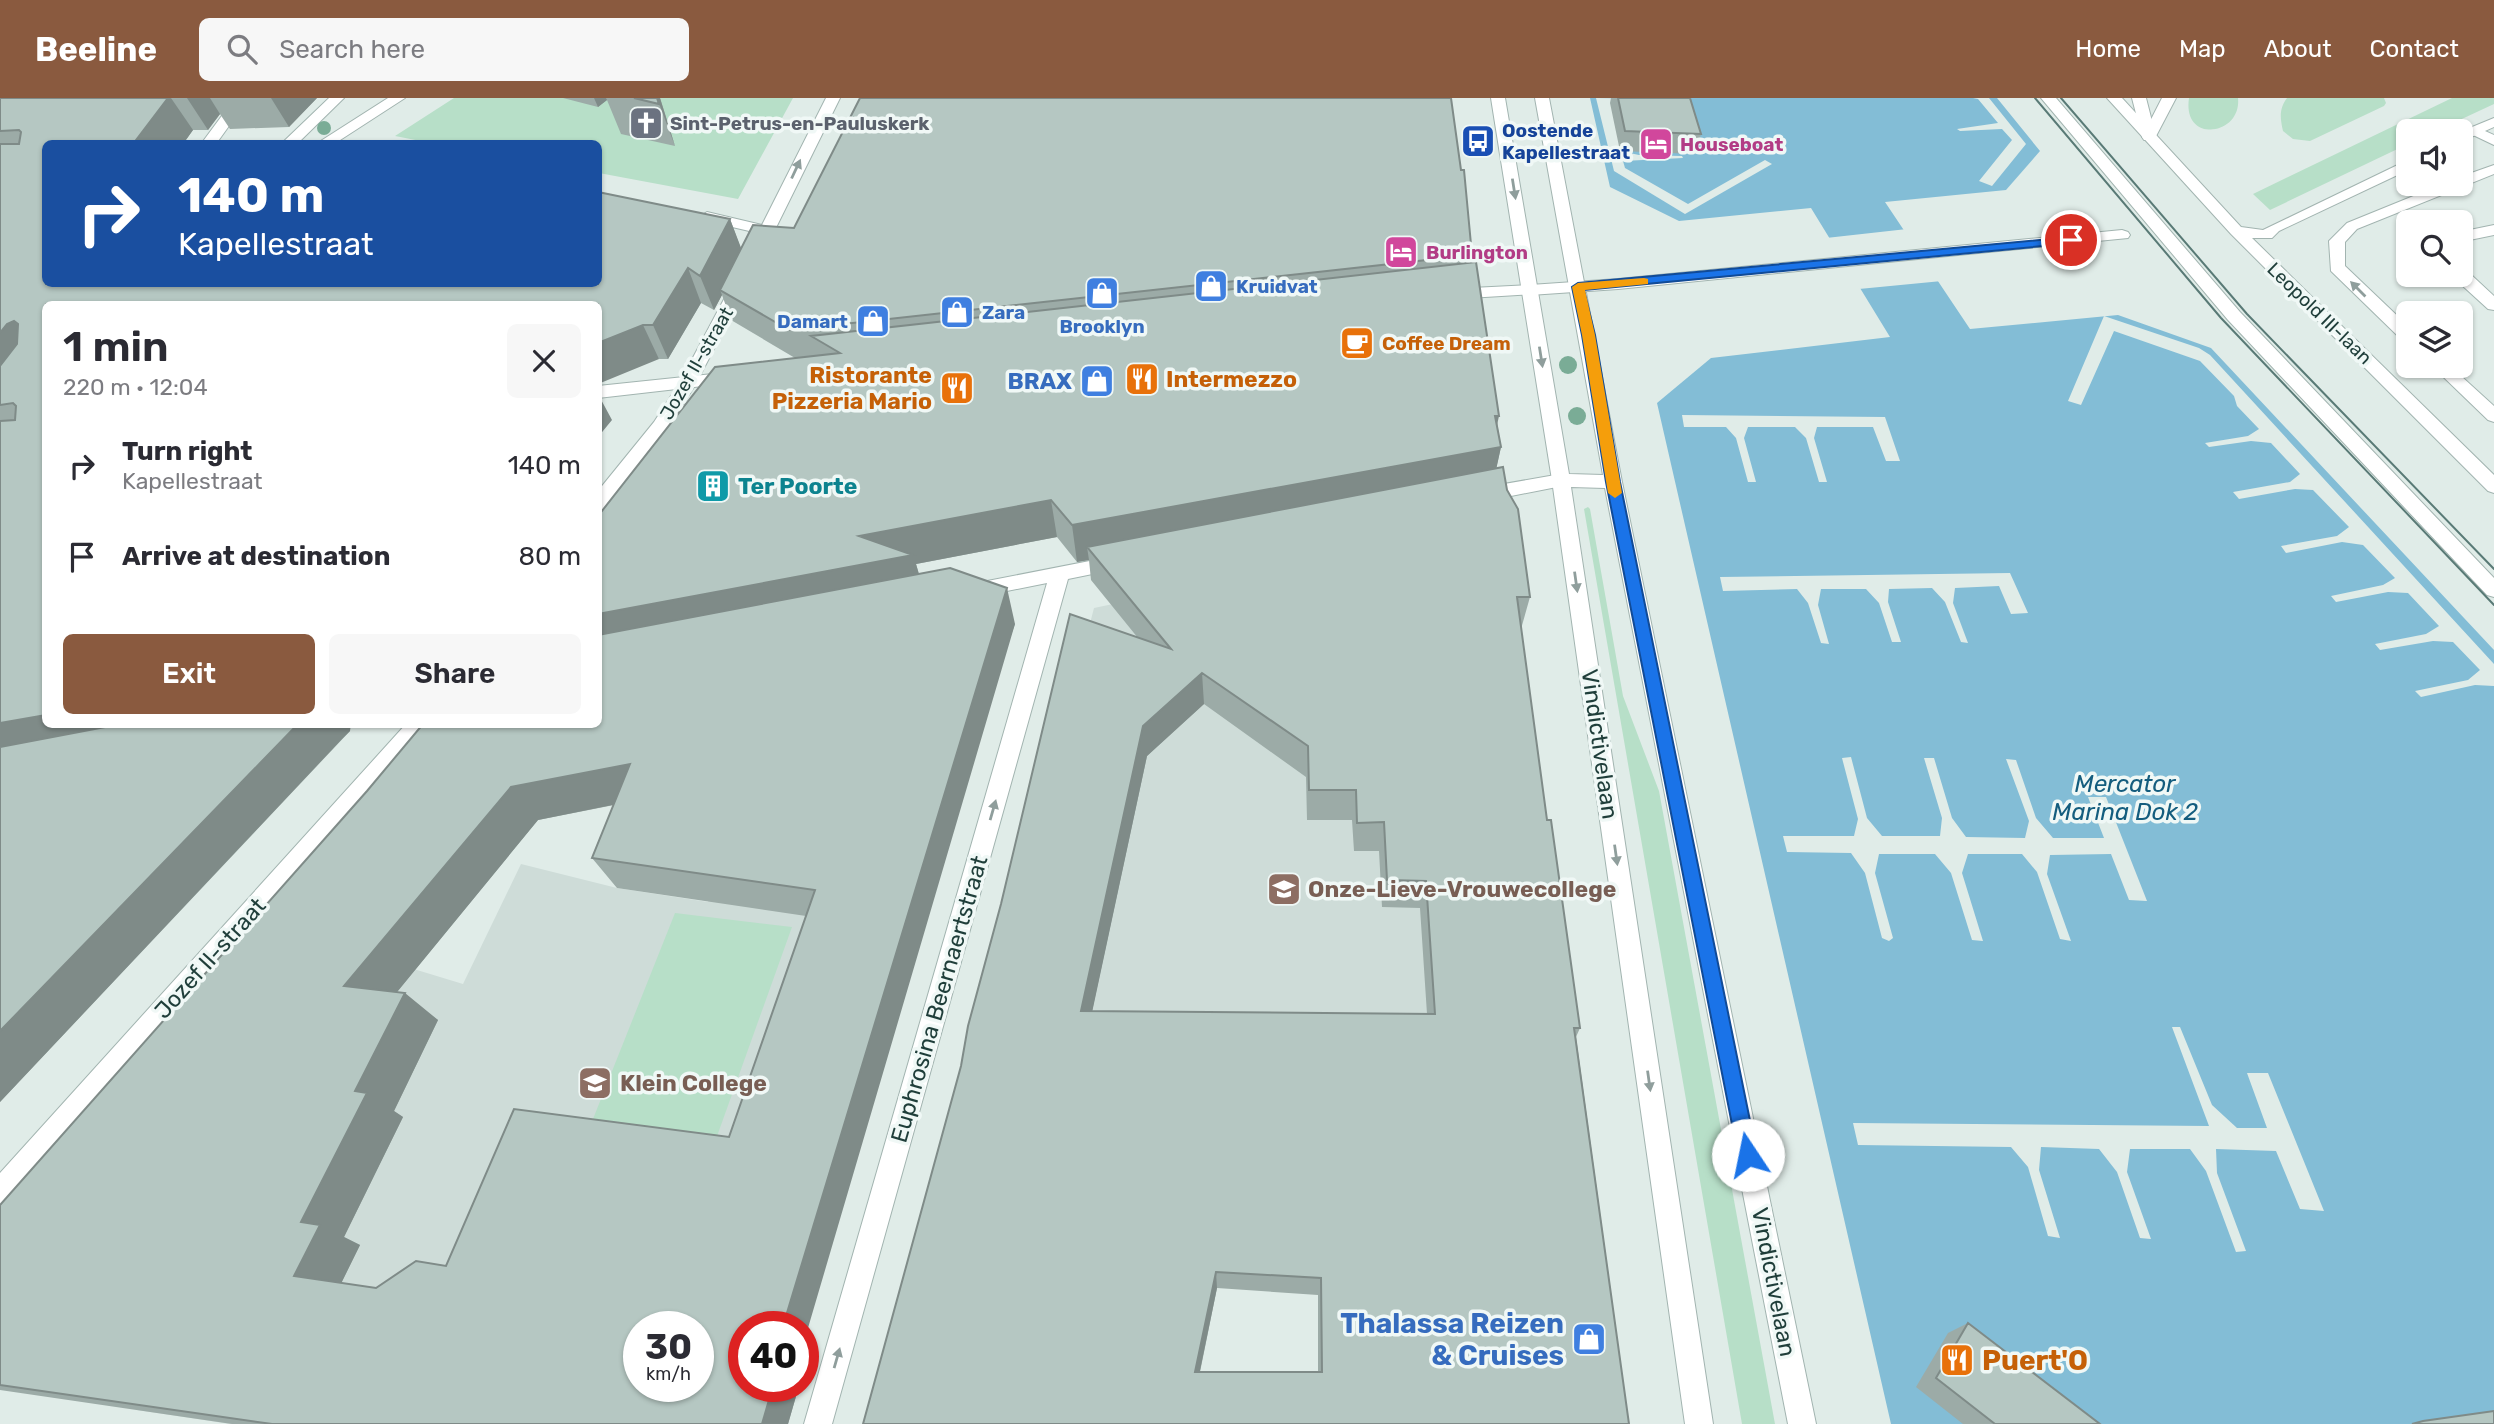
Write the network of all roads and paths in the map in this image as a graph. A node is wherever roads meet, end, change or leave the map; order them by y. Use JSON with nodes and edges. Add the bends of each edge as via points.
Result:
{"nodes":[{"id":1,"x":242,"y":98,"type":"edge"},
{"id":2,"x":337,"y":98,"type":"edge"},
{"id":3,"x":398,"y":98,"type":"edge"},
{"id":4,"x":833,"y":98,"type":"edge"},
{"id":5,"x":1498,"y":98,"type":"edge"},
{"id":6,"x":1542,"y":98,"type":"edge"},
{"id":7,"x":2048,"y":98,"type":"edge"},
{"id":8,"x":2114,"y":98,"type":"edge"},
{"id":9,"x":2139,"y":98,"type":"edge"},
{"id":10,"x":2169,"y":98,"type":"edge"},
{"id":11,"x":2494,"y":122,"type":"edge"},
{"id":12,"x":2476,"y":131,"type":"junction"},
{"id":13,"x":2473,"y":132,"type":"edge"},
{"id":14,"x":2149,"y":137,"type":"junction"},
{"id":15,"x":211,"y":140,"type":"edge"},
{"id":16,"x":292,"y":140,"type":"edge"},
{"id":17,"x":330,"y":140,"type":"edge"},
{"id":18,"x":2494,"y":141,"type":"edge"},
{"id":19,"x":2494,"y":169,"type":"edge"},
{"id":20,"x":2396,"y":170,"type":"edge"},
{"id":21,"x":2473,"y":177,"type":"edge"},
{"id":22,"x":2426,"y":196,"type":"edge"},
{"id":23,"x":690,"y":214,"type":"edge"},
{"id":24,"x":2494,"y":230,"type":"edge"},
{"id":25,"x":768,"y":231,"type":"junction"},
{"id":26,"x":2236,"y":231,"type":"junction"},
{"id":27,"x":2473,"y":234,"type":"edge"},
{"id":28,"x":2122,"y":235,"type":"dead end"},
{"id":29,"x":2473,"y":285,"type":"edge"},
{"id":30,"x":1578,"y":287,"type":"junction"},
{"id":31,"x":1530,"y":290,"type":"junction"},
{"id":32,"x":1430,"y":296,"type":"edge"},
{"id":33,"x":2494,"y":304,"type":"edge"},
{"id":34,"x":2396,"y":324,"type":"edge"},
{"id":35,"x":743,"y":377,"type":"edge"},
{"id":36,"x":2453,"y":378,"type":"edge"},
{"id":37,"x":688,"y":383,"type":"junction"},
{"id":38,"x":602,"y":392,"type":"edge"},
{"id":39,"x":2494,"y":416,"type":"edge"},
{"id":40,"x":1561,"y":480,"type":"junction"},
{"id":41,"x":1613,"y":482,"type":"junction"},
{"id":42,"x":2494,"y":486,"type":"edge"},
{"id":43,"x":1466,"y":498,"type":"edge"},
{"id":44,"x":602,"y":499,"type":"edge"},
{"id":45,"x":1128,"y":561,"type":"edge"},
{"id":46,"x":1060,"y":573,"type":"junction"},
{"id":47,"x":2494,"y":590,"type":"edge"},
{"id":48,"x":952,"y":595,"type":"edge"},
{"id":49,"x":415,"y":728,"type":"edge"},
{"id":50,"x":0,"y":1192,"type":"edge"},
{"id":51,"x":818,"y":1424,"type":"edge"},
{"id":52,"x":1699,"y":1424,"type":"edge"},
{"id":53,"x":1802,"y":1424,"type":"edge"}],
"edges":[{"from":1,"to":15,"type":"street"},
{"from":2,"to":16,"type":"street"},
{"from":3,"to":17,"type":"street"},
{"from":25,"to":4,"type":"street","name":"Jozef II-straat","one_way":true},
{"from":5,"to":31,"type":"street","name":"Vindictivelaan","one_way":true},
{"from":6,"to":30,"type":"street","name":"Vindictivelaan"},
{"from":7,"to":47,"type":"street","via":[[2234,316]]},
{"from":8,"to":14,"type":"street"},
{"from":9,"to":14,"type":"street"},
{"from":10,"to":14,"type":"street"},
{"from":11,"to":12,"type":"street"},
{"from":12,"to":13,"type":"street"},
{"from":12,"to":18,"type":"street"},
{"from":14,"to":26,"type":"street","name":"Leopold III-laan"},
{"from":19,"to":21,"type":"street"},
{"from":20,"to":26,"type":"street","via":[[2266,235]]},
{"from":34,"to":22,"type":"street","one_way":true,"via":[[2337,267],[2337,241],[2352,226]]},
{"from":23,"to":25,"type":"street"},
{"from":24,"to":27,"type":"street"},
{"from":25,"to":37,"type":"street","name":"Jozef II-straat"},
{"from":26,"to":42,"type":"street","name":"Leopold III-laan"},
{"from":28,"to":30,"type":"street"},
{"from":29,"to":33,"type":"street"},
{"from":30,"to":31,"type":"street"},
{"from":30,"to":41,"type":"street","name":"Vindictivelaan"},
{"from":31,"to":32,"type":"street"},
{"from":31,"to":40,"type":"street","name":"Vindictivelaan","one_way":true},
{"from":35,"to":37,"type":"street"},
{"from":36,"to":39,"type":"street"},
{"from":37,"to":38,"type":"street"},
{"from":37,"to":44,"type":"street","name":"Jozef II-straat"},
{"from":40,"to":41,"type":"street"},
{"from":40,"to":43,"type":"street"},
{"from":40,"to":52,"type":"street","name":"Vindictivelaan","one_way":true},
{"from":41,"to":53,"type":"street","name":"Vindictivelaan"},
{"from":45,"to":46,"type":"street"},
{"from":46,"to":48,"type":"street"},
{"from":51,"to":46,"type":"street","name":"Euphrosina Beernaertstraat","one_way":true},
{"from":49,"to":50,"type":"street","name":"Jozef II-straat"}]}
